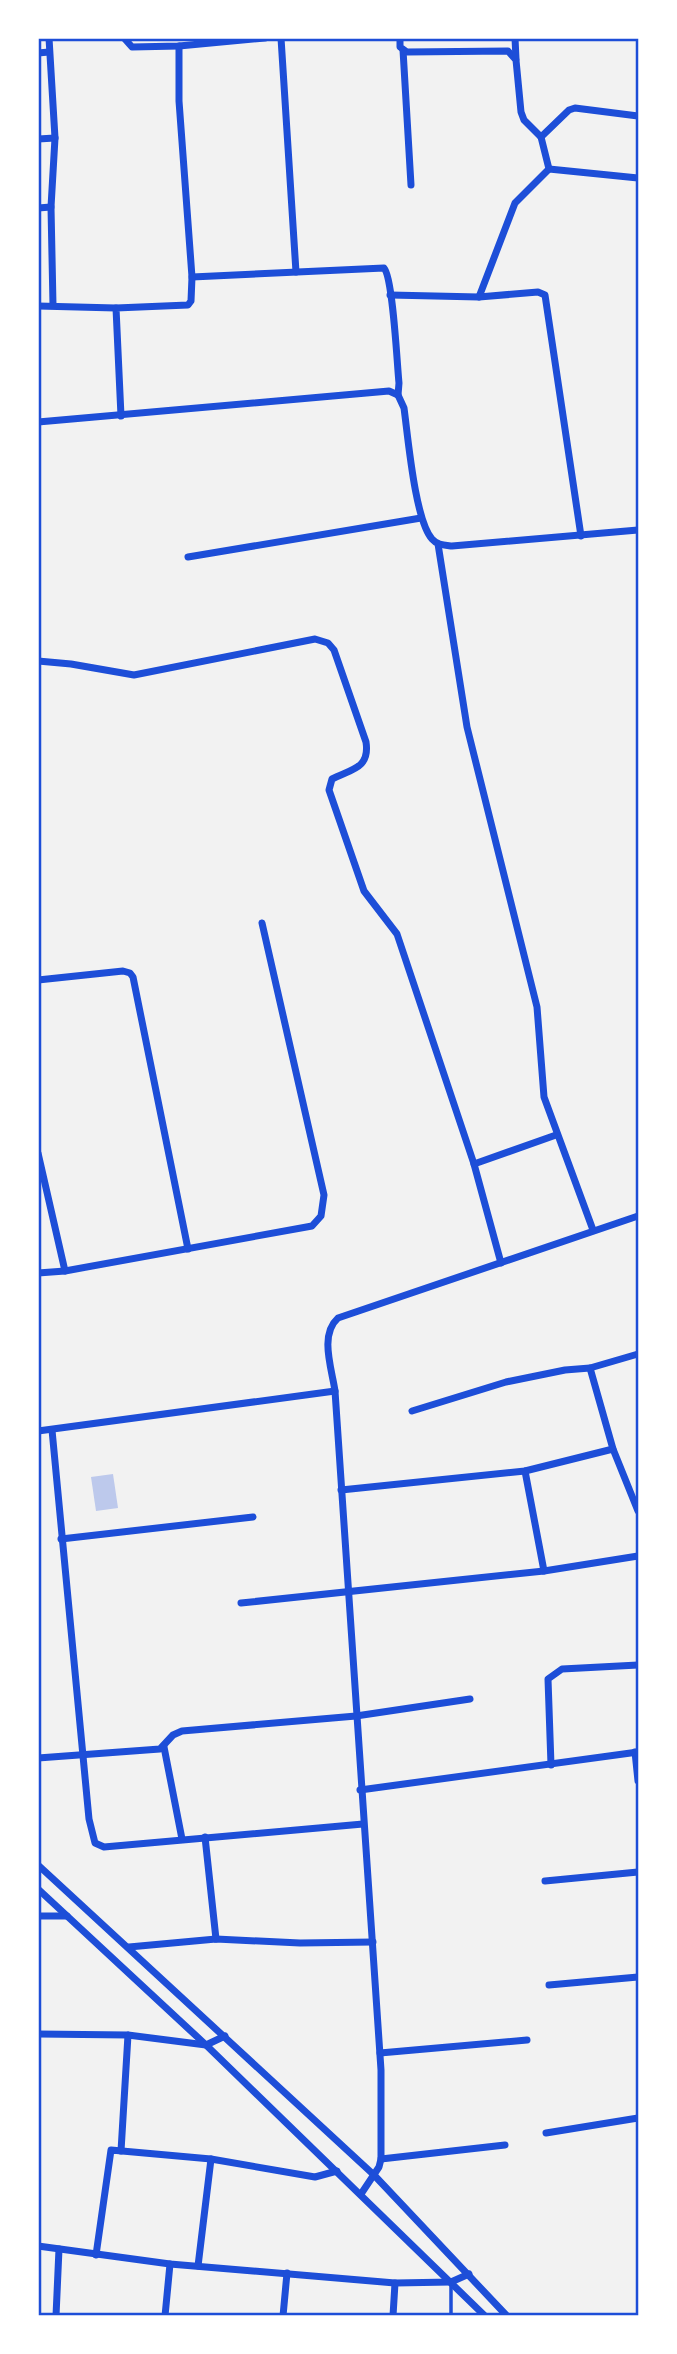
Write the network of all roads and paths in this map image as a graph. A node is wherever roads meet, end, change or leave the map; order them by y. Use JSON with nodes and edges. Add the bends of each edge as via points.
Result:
{"nodes":[{"id":1,"x":48,"y":38,"type":"edge"},
{"id":2,"x":124,"y":38,"type":"edge"},
{"id":3,"x":265,"y":38,"type":"edge"},
{"id":4,"x":281,"y":38,"type":"edge"},
{"id":5,"x":400,"y":38,"type":"edge"},
{"id":6,"x":515,"y":38,"type":"edge"},
{"id":7,"x":179,"y":46,"type":"junction"},
{"id":8,"x":402,"y":50,"type":"junction"},
{"id":9,"x":49,"y":52,"type":"junction"},
{"id":10,"x":38,"y":53,"type":"edge"},
{"id":11,"x":516,"y":60,"type":"junction"},
{"id":12,"x":639,"y":116,"type":"edge"},
{"id":13,"x":541,"y":136,"type":"junction"},
{"id":14,"x":55,"y":138,"type":"junction"},
{"id":15,"x":38,"y":139,"type":"edge"},
{"id":16,"x":548,"y":169,"type":"junction"},
{"id":17,"x":639,"y":178,"type":"edge"},
{"id":18,"x":411,"y":185,"type":"dead end"},
{"id":19,"x":51,"y":207,"type":"junction"},
{"id":20,"x":38,"y":208,"type":"edge"},
{"id":21,"x":296,"y":272,"type":"junction"},
{"id":22,"x":192,"y":277,"type":"junction"},
{"id":23,"x":390,"y":295,"type":"junction"},
{"id":24,"x":480,"y":297,"type":"junction"},
{"id":25,"x":53,"y":305,"type":"junction"},
{"id":26,"x":38,"y":306,"type":"edge"},
{"id":27,"x":116,"y":308,"type":"junction"},
{"id":28,"x":398,"y":395,"type":"junction"},
{"id":29,"x":121,"y":416,"type":"junction"},
{"id":30,"x":38,"y":422,"type":"edge"},
{"id":31,"x":421,"y":518,"type":"junction"},
{"id":32,"x":639,"y":530,"type":"edge"},
{"id":33,"x":581,"y":536,"type":"junction"},
{"id":34,"x":438,"y":544,"type":"junction"},
{"id":35,"x":188,"y":557,"type":"dead end"},
{"id":36,"x":38,"y":661,"type":"edge"},
{"id":37,"x":262,"y":923,"type":"dead end"},
{"id":38,"x":38,"y":980,"type":"edge"},
{"id":39,"x":556,"y":1135,"type":"junction"},
{"id":40,"x":38,"y":1153,"type":"edge"},
{"id":41,"x":474,"y":1164,"type":"junction"},
{"id":42,"x":639,"y":1216,"type":"edge"},
{"id":43,"x":593,"y":1230,"type":"junction"},
{"id":44,"x":188,"y":1249,"type":"junction"},
{"id":45,"x":501,"y":1263,"type":"junction"},
{"id":46,"x":65,"y":1271,"type":"junction"},
{"id":47,"x":38,"y":1273,"type":"edge"},
{"id":48,"x":639,"y":1354,"type":"edge"},
{"id":49,"x":590,"y":1368,"type":"junction"},
{"id":50,"x":335,"y":1391,"type":"junction"},
{"id":51,"x":412,"y":1411,"type":"dead end"},
{"id":52,"x":52,"y":1430,"type":"junction"},
{"id":53,"x":38,"y":1431,"type":"edge"},
{"id":54,"x":613,"y":1449,"type":"junction"},
{"id":55,"x":525,"y":1471,"type":"junction"},
{"id":56,"x":341,"y":1490,"type":"junction"},
{"id":57,"x":638,"y":1507,"type":"edge"},
{"id":58,"x":253,"y":1517,"type":"dead end"},
{"id":59,"x":61,"y":1539,"type":"junction"},
{"id":60,"x":639,"y":1556,"type":"edge"},
{"id":61,"x":544,"y":1571,"type":"junction"},
{"id":62,"x":348,"y":1590,"type":"junction"},
{"id":63,"x":241,"y":1603,"type":"dead end"},
{"id":64,"x":639,"y":1665,"type":"edge"},
{"id":65,"x":470,"y":1699,"type":"dead end"},
{"id":66,"x":356,"y":1716,"type":"junction"},
{"id":67,"x":164,"y":1747,"type":"junction"},
{"id":68,"x":637,"y":1752,"type":"edge"},
{"id":69,"x":83,"y":1756,"type":"junction"},
{"id":70,"x":38,"y":1758,"type":"edge"},
{"id":71,"x":551,"y":1765,"type":"junction"},
{"id":72,"x":639,"y":1781,"type":"edge"},
{"id":73,"x":360,"y":1790,"type":"junction"},
{"id":74,"x":363,"y":1824,"type":"junction"},
{"id":75,"x":205,"y":1837,"type":"junction"},
{"id":76,"x":182,"y":1839,"type":"junction"},
{"id":77,"x":38,"y":1865,"type":"edge"},
{"id":78,"x":639,"y":1872,"type":"edge"},
{"id":79,"x":545,"y":1881,"type":"dead end"},
{"id":80,"x":38,"y":1889,"type":"edge"},
{"id":81,"x":38,"y":1916,"type":"edge"},
{"id":82,"x":68,"y":1916,"type":"junction"},
{"id":83,"x":216,"y":1939,"type":"junction"},
{"id":84,"x":373,"y":1942,"type":"junction"},
{"id":85,"x":129,"y":1947,"type":"junction"},
{"id":86,"x":639,"y":1977,"type":"edge"},
{"id":87,"x":549,"y":1985,"type":"dead end"},
{"id":88,"x":38,"y":2034,"type":"edge"},
{"id":89,"x":128,"y":2035,"type":"junction"},
{"id":90,"x":225,"y":2036,"type":"junction"},
{"id":91,"x":527,"y":2040,"type":"dead end"},
{"id":92,"x":205,"y":2045,"type":"junction"},
{"id":93,"x":380,"y":2053,"type":"junction"},
{"id":94,"x":639,"y":2118,"type":"edge"},
{"id":95,"x":546,"y":2133,"type":"dead end"},
{"id":96,"x":505,"y":2145,"type":"dead end"},
{"id":97,"x":121,"y":2151,"type":"junction"},
{"id":98,"x":211,"y":2159,"type":"junction"},
{"id":99,"x":381,"y":2160,"type":"junction"},
{"id":100,"x":337,"y":2171,"type":"junction"},
{"id":101,"x":374,"y":2175,"type":"junction"},
{"id":102,"x":361,"y":2194,"type":"junction"},
{"id":103,"x":38,"y":2246,"type":"edge"},
{"id":104,"x":59,"y":2249,"type":"junction"},
{"id":105,"x":96,"y":2255,"type":"junction"},
{"id":106,"x":170,"y":2264,"type":"junction"},
{"id":107,"x":198,"y":2266,"type":"junction"},
{"id":108,"x":287,"y":2273,"type":"junction"},
{"id":109,"x":469,"y":2274,"type":"junction"},
{"id":110,"x":451,"y":2282,"type":"junction"},
{"id":111,"x":395,"y":2283,"type":"junction"},
{"id":112,"x":56,"y":2315,"type":"edge"},
{"id":113,"x":165,"y":2315,"type":"edge"},
{"id":114,"x":283,"y":2315,"type":"edge"},
{"id":115,"x":393,"y":2315,"type":"edge"},
{"id":116,"x":451,"y":2315,"type":"edge"},
{"id":117,"x":485,"y":2315,"type":"edge"},
{"id":118,"x":508,"y":2315,"type":"edge"}],
"edges":[{"from":1,"to":9,"type":"street"},
{"from":2,"to":7,"type":"street","via":[[131,47]]},
{"from":3,"to":7,"type":"street"},
{"from":4,"to":21,"type":"street"},
{"from":5,"to":8,"type":"street"},
{"from":6,"to":11,"type":"street"},
{"from":7,"to":22,"type":"street"},
{"from":8,"to":11,"type":"street","via":[[508,51]]},
{"from":8,"to":18,"type":"street"},
{"from":9,"to":10,"type":"street"},
{"from":9,"to":14,"type":"street"},
{"from":11,"to":13,"type":"street","via":[[521,112]]},
{"from":12,"to":13,"type":"street","via":[[575,108]]},
{"from":13,"to":16,"type":"street"},
{"from":14,"to":15,"type":"street"},
{"from":14,"to":19,"type":"street"},
{"from":16,"to":17,"type":"street"},
{"from":16,"to":24,"type":"street","via":[[515,203]]},
{"from":19,"to":20,"type":"street"},
{"from":19,"to":25,"type":"street"},
{"from":21,"to":22,"type":"street"},
{"from":21,"to":23,"type":"street","via":[[384,268]]},
{"from":22,"to":27,"type":"street","via":[[188,304]]},
{"from":23,"to":24,"type":"street"},
{"from":23,"to":28,"type":"street"},
{"from":24,"to":33,"type":"street","via":[[545,295]]},
{"from":25,"to":26,"type":"street"},
{"from":25,"to":27,"type":"street"},
{"from":27,"to":29,"type":"street"},
{"from":28,"to":29,"type":"street","via":[[377,391]]},
{"from":28,"to":31,"type":"street","via":[[404,408]]},
{"from":29,"to":30,"type":"street"},
{"from":31,"to":34,"type":"street"},
{"from":31,"to":35,"type":"street"},
{"from":32,"to":33,"type":"street"},
{"from":33,"to":34,"type":"street"},
{"from":34,"to":39,"type":"street","via":[[467,727],[537,1007],[544,1097]]},
{"from":36,"to":41,"type":"street","via":[[134,675],[315,639],[328,643],[368,754],[362,764],[332,779],[329,790],[364,891],[397,934]]},
{"from":37,"to":44,"type":"street","via":[[324,1209],[312,1226]]},
{"from":38,"to":44,"type":"street","via":[[123,971],[133,977]]},
{"from":39,"to":41,"type":"street"},
{"from":39,"to":43,"type":"street"},
{"from":40,"to":46,"type":"street"},
{"from":41,"to":45,"type":"street"},
{"from":42,"to":43,"type":"street"},
{"from":43,"to":45,"type":"street"},
{"from":44,"to":46,"type":"street"},
{"from":45,"to":50,"type":"street","via":[[338,1318],[327,1338]]},
{"from":46,"to":47,"type":"street"},
{"from":48,"to":49,"type":"street"},
{"from":49,"to":51,"type":"street","via":[[506,1382]]},
{"from":49,"to":54,"type":"street"},
{"from":50,"to":52,"type":"street"},
{"from":50,"to":56,"type":"street"},
{"from":52,"to":53,"type":"street"},
{"from":52,"to":59,"type":"street"},
{"from":54,"to":55,"type":"street"},
{"from":54,"to":57,"type":"street"},
{"from":55,"to":56,"type":"street"},
{"from":55,"to":61,"type":"street"},
{"from":56,"to":62,"type":"street"},
{"from":58,"to":59,"type":"street"},
{"from":59,"to":69,"type":"street"},
{"from":60,"to":61,"type":"street"},
{"from":61,"to":62,"type":"street"},
{"from":62,"to":63,"type":"street"},
{"from":62,"to":66,"type":"street"},
{"from":64,"to":71,"type":"street","via":[[562,1669],[548,1679]]},
{"from":65,"to":66,"type":"street"},
{"from":66,"to":67,"type":"street","via":[[182,1731]]},
{"from":66,"to":73,"type":"street"},
{"from":67,"to":69,"type":"street"},
{"from":67,"to":76,"type":"street"},
{"from":68,"to":71,"type":"street"},
{"from":68,"to":72,"type":"street"},
{"from":69,"to":70,"type":"street"},
{"from":69,"to":76,"type":"street","via":[[89,1819],[98,1846]]},
{"from":71,"to":73,"type":"street"},
{"from":73,"to":74,"type":"street"},
{"from":74,"to":75,"type":"street"},
{"from":74,"to":84,"type":"street"},
{"from":75,"to":76,"type":"street"},
{"from":75,"to":83,"type":"street"},
{"from":77,"to":85,"type":"street"},
{"from":78,"to":79,"type":"street"},
{"from":80,"to":82,"type":"street"},
{"from":81,"to":82,"type":"street"},
{"from":82,"to":92,"type":"street"},
{"from":83,"to":84,"type":"street"},
{"from":83,"to":85,"type":"street"},
{"from":84,"to":93,"type":"street"},
{"from":85,"to":90,"type":"street"},
{"from":86,"to":87,"type":"street"},
{"from":88,"to":89,"type":"street"},
{"from":89,"to":92,"type":"street"},
{"from":89,"to":97,"type":"street"},
{"from":90,"to":92,"type":"street"},
{"from":90,"to":101,"type":"street"},
{"from":91,"to":93,"type":"street"},
{"from":92,"to":100,"type":"street"},
{"from":93,"to":99,"type":"street"},
{"from":94,"to":95,"type":"street"},
{"from":96,"to":99,"type":"street"},
{"from":97,"to":98,"type":"street"},
{"from":97,"to":105,"type":"street","via":[[111,2150]]},
{"from":98,"to":100,"type":"street","via":[[314,2177]]},
{"from":98,"to":107,"type":"street"},
{"from":99,"to":101,"type":"street"},
{"from":100,"to":102,"type":"street"},
{"from":101,"to":102,"type":"street"},
{"from":101,"to":109,"type":"street"},
{"from":102,"to":110,"type":"street"},
{"from":103,"to":104,"type":"street"},
{"from":104,"to":105,"type":"street"},
{"from":104,"to":112,"type":"street"},
{"from":105,"to":106,"type":"street"},
{"from":106,"to":107,"type":"street"},
{"from":106,"to":113,"type":"street"},
{"from":107,"to":108,"type":"street"},
{"from":108,"to":111,"type":"street"},
{"from":108,"to":114,"type":"street"},
{"from":109,"to":110,"type":"street"},
{"from":109,"to":118,"type":"street"},
{"from":110,"to":111,"type":"street"},
{"from":110,"to":116,"type":"lane"},
{"from":110,"to":117,"type":"street"},
{"from":111,"to":115,"type":"street"}]}
